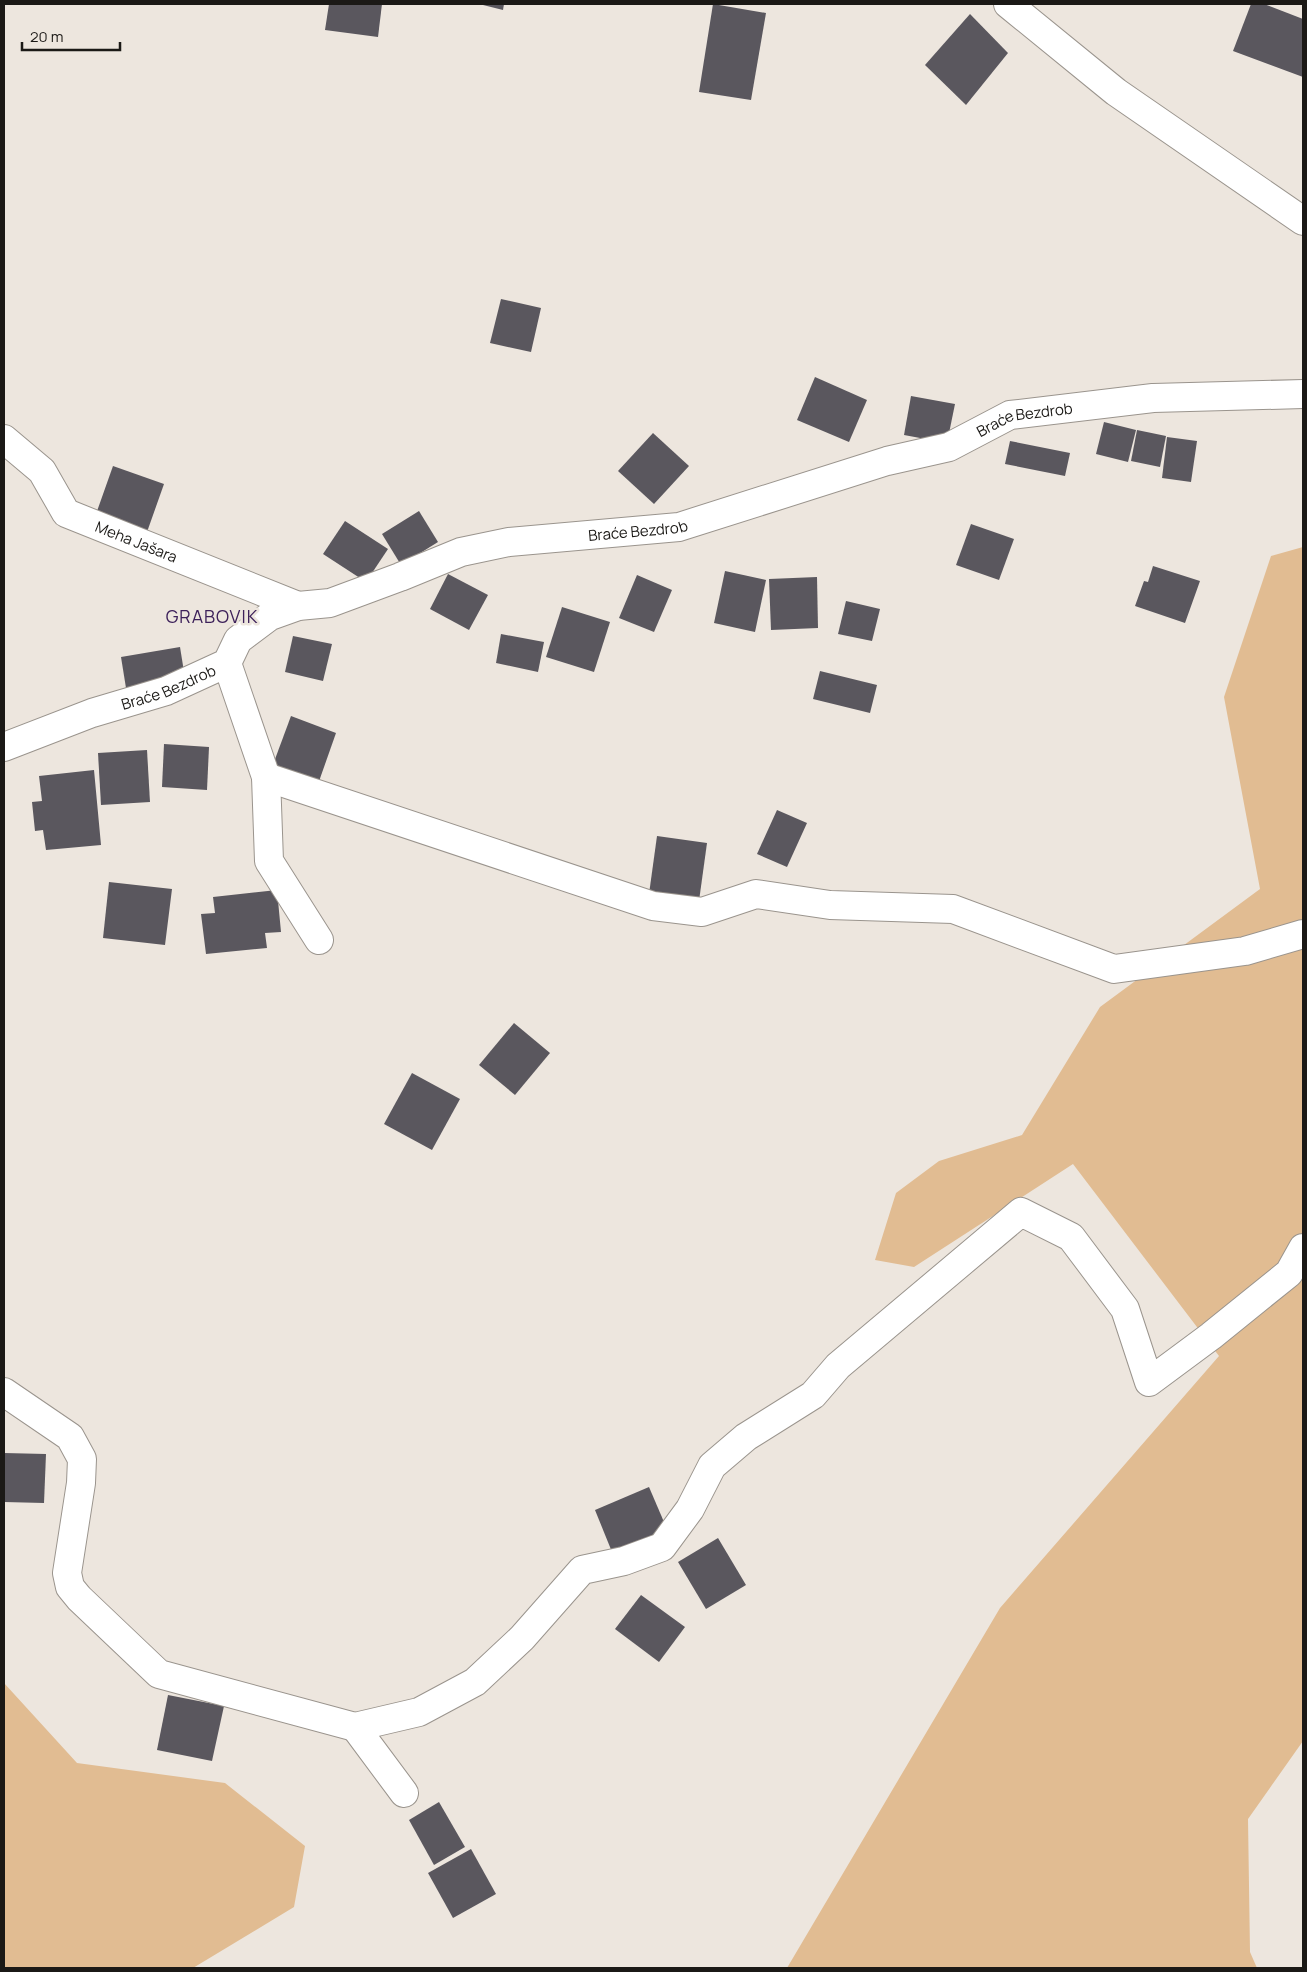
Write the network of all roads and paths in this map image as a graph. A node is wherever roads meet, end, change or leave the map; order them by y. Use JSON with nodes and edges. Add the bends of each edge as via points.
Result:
{"nodes":[{"id":1,"x":1008,"y":4,"type":"edge"},
{"id":2,"x":1303,"y":221,"type":"edge"},
{"id":3,"x":1303,"y":394,"type":"edge"},
{"id":4,"x":4,"y":439,"type":"edge"},
{"id":5,"x":298,"y":606,"type":"junction"},
{"id":6,"x":227,"y":664,"type":"junction"},
{"id":7,"x":4,"y":747,"type":"edge"},
{"id":8,"x":266,"y":777,"type":"junction"},
{"id":9,"x":1303,"y":934,"type":"edge"},
{"id":10,"x":320,"y":940,"type":"dead end"},
{"id":11,"x":1303,"y":1248,"type":"edge"},
{"id":12,"x":4,"y":1392,"type":"edge"},
{"id":13,"x":355,"y":1727,"type":"junction"},
{"id":14,"x":404,"y":1793,"type":"dead end"}],
"edges":[{"from":1,"to":2,"type":"street","via":[[1116,92]]},
{"from":3,"to":5,"type":"street","name":"Braće Bezdrob","via":[[1153,398],[1010,415],[950,447],[887,462],[679,527],[509,542],[461,552],[330,603]]},
{"from":4,"to":5,"type":"street","name":"Meha Jašara","via":[[42,471],[66,513]]},
{"from":5,"to":6,"type":"street","name":"Braće Bezdrob","via":[[270,616],[238,640]]},
{"from":6,"to":7,"type":"street","name":"Braće Bezdrob","via":[[166,691],[92,712]]},
{"from":6,"to":8,"type":"street"},
{"from":8,"to":9,"type":"street","via":[[653,906],[702,912],[756,894],[830,905],[953,909],[1114,969],[1245,951]]},
{"from":8,"to":10,"type":"street","via":[[269,862]]},
{"from":11,"to":13,"type":"street","via":[[1289,1273],[1149,1382],[1125,1309],[1082,1251],[1071,1237],[1021,1212],[838,1366],[813,1395],[746,1438],[712,1466],[690,1509],[662,1547],[624,1562],[582,1570],[522,1638],[475,1682],[419,1712]]},
{"from":12,"to":13,"type":"street","via":[[70,1437],[82,1459],[67,1573],[70,1587],[85,1604],[159,1674]]},
{"from":13,"to":14,"type":"street"}]}
